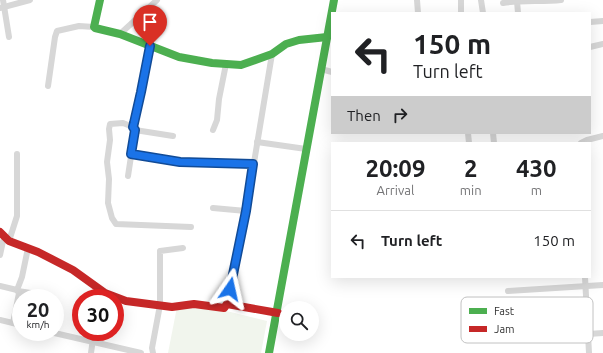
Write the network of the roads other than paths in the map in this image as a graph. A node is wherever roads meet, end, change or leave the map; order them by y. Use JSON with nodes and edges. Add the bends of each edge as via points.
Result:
{"nodes":[{"id":1,"x":30,"y":0,"type":"edge"},
{"id":2,"x":98,"y":0,"type":"edge"},
{"id":3,"x":156,"y":0,"type":"edge"},
{"id":4,"x":334,"y":0,"type":"edge"},
{"id":5,"x":417,"y":0,"type":"edge"},
{"id":6,"x":461,"y":0,"type":"edge"},
{"id":7,"x":481,"y":0,"type":"edge"},
{"id":8,"x":561,"y":0,"type":"edge"},
{"id":9,"x":517,"y":1,"type":"junction"},
{"id":10,"x":503,"y":3,"type":"dead end"},
{"id":11,"x":3,"y":5,"type":"edge"},
{"id":12,"x":332,"y":12,"type":"edge"},
{"id":13,"x":418,"y":12,"type":"edge"},
{"id":14,"x":461,"y":12,"type":"edge"},
{"id":15,"x":483,"y":12,"type":"edge"},
{"id":16,"x":518,"y":12,"type":"edge"},
{"id":17,"x":331,"y":20,"type":"edge"},
{"id":18,"x":603,"y":21,"type":"edge"},
{"id":19,"x":591,"y":22,"type":"edge"},
{"id":20,"x":94,"y":27,"type":"junction"},
{"id":21,"x":120,"y":34,"type":"junction"},
{"id":22,"x":329,"y":34,"type":"edge"},
{"id":23,"x":9,"y":37,"type":"dead end"},
{"id":24,"x":603,"y":44,"type":"edge"},
{"id":25,"x":150,"y":46,"type":"junction"},
{"id":26,"x":591,"y":47,"type":"edge"},
{"id":27,"x":272,"y":54,"type":"junction"},
{"id":28,"x":226,"y":64,"type":"junction"},
{"id":29,"x":322,"y":69,"type":"junction"},
{"id":30,"x":331,"y":72,"type":"edge"},
{"id":31,"x":48,"y":86,"type":"dead end"},
{"id":32,"x":134,"y":128,"type":"junction"},
{"id":33,"x":213,"y":130,"type":"dead end"},
{"id":34,"x":173,"y":136,"type":"dead end"},
{"id":35,"x":603,"y":136,"type":"edge"},
{"id":36,"x":257,"y":142,"type":"junction"},
{"id":37,"x":583,"y":142,"type":"edge"},
{"id":38,"x":306,"y":149,"type":"junction"},
{"id":39,"x":17,"y":154,"type":"dead end"},
{"id":40,"x":131,"y":154,"type":"junction"},
{"id":41,"x":253,"y":164,"type":"junction"},
{"id":42,"x":128,"y":176,"type":"dead end"},
{"id":43,"x":213,"y":208,"type":"dead end"},
{"id":44,"x":246,"y":211,"type":"junction"},
{"id":45,"x":191,"y":227,"type":"dead end"},
{"id":46,"x":5,"y":237,"type":"edge"},
{"id":47,"x":28,"y":248,"type":"junction"},
{"id":48,"x":183,"y":248,"type":"dead end"},
{"id":49,"x":0,"y":255,"type":"edge"},
{"id":50,"x":585,"y":278,"type":"edge"},
{"id":51,"x":603,"y":285,"type":"edge"},
{"id":52,"x":0,"y":286,"type":"edge"},
{"id":53,"x":586,"y":286,"type":"junction"},
{"id":54,"x":12,"y":289,"type":"edge"},
{"id":55,"x":19,"y":289,"type":"edge"},
{"id":56,"x":96,"y":289,"type":"edge"},
{"id":57,"x":508,"y":291,"type":"dead end"},
{"id":58,"x":586,"y":297,"type":"edge"},
{"id":59,"x":124,"y":300,"type":"edge"},
{"id":60,"x":227,"y":304,"type":"junction"},
{"id":61,"x":160,"y":305,"type":"junction"},
{"id":62,"x":278,"y":313,"type":"junction"},
{"id":63,"x":0,"y":320,"type":"edge"},
{"id":64,"x":12,"y":323,"type":"edge"},
{"id":65,"x":603,"y":333,"type":"edge"},
{"id":66,"x":593,"y":334,"type":"edge"},
{"id":67,"x":64,"y":335,"type":"edge"},
{"id":68,"x":93,"y":342,"type":"junction"},
{"id":69,"x":588,"y":343,"type":"edge"},
{"id":70,"x":91,"y":353,"type":"edge"},
{"id":71,"x":141,"y":353,"type":"edge"},
{"id":72,"x":153,"y":353,"type":"edge"},
{"id":73,"x":269,"y":353,"type":"edge"},
{"id":74,"x":589,"y":353,"type":"edge"}],
"edges":[{"from":1,"to":11,"type":"street"},
{"from":2,"to":20,"type":"street"},
{"from":3,"to":21,"type":"street"},
{"from":4,"to":12,"type":"street"},
{"from":5,"to":13,"type":"street"},
{"from":6,"to":14,"type":"street"},
{"from":7,"to":15,"type":"street"},
{"from":8,"to":9,"type":"street"},
{"from":9,"to":10,"type":"street"},
{"from":9,"to":16,"type":"street"},
{"from":11,"to":23,"type":"street"},
{"from":17,"to":22,"type":"street"},
{"from":18,"to":19,"type":"street"},
{"from":20,"to":21,"type":"street"},
{"from":20,"to":31,"type":"street","via":[[79,26],[58,31]]},
{"from":21,"to":25,"type":"street"},
{"from":22,"to":27,"type":"street","via":[[286,44]]},
{"from":22,"to":29,"type":"street"},
{"from":24,"to":26,"type":"street"},
{"from":25,"to":28,"type":"street","via":[[180,56]]},
{"from":25,"to":32,"type":"street"},
{"from":27,"to":28,"type":"street","via":[[241,65]]},
{"from":27,"to":36,"type":"street"},
{"from":28,"to":33,"type":"street"},
{"from":29,"to":30,"type":"street"},
{"from":29,"to":38,"type":"street"},
{"from":32,"to":34,"type":"street"},
{"from":32,"to":40,"type":"street"},
{"from":32,"to":45,"type":"street","via":[[123,123],[110,124],[107,162],[108,203],[112,218],[116,224]]},
{"from":35,"to":37,"type":"street"},
{"from":36,"to":38,"type":"street"},
{"from":36,"to":41,"type":"street"},
{"from":38,"to":62,"type":"street"},
{"from":39,"to":46,"type":"street","via":[[17,216]]},
{"from":40,"to":41,"type":"street","via":[[180,162]]},
{"from":40,"to":42,"type":"street"},
{"from":41,"to":44,"type":"street"},
{"from":43,"to":44,"type":"street"},
{"from":44,"to":60,"type":"street"},
{"from":46,"to":47,"type":"street"},
{"from":46,"to":49,"type":"street"},
{"from":47,"to":55,"type":"street"},
{"from":47,"to":56,"type":"street","via":[[73,270]]},
{"from":48,"to":61,"type":"street","via":[[160,250]]},
{"from":50,"to":53,"type":"street"},
{"from":51,"to":53,"type":"street"},
{"from":52,"to":54,"type":"street"},
{"from":53,"to":57,"type":"street"},
{"from":53,"to":58,"type":"street"},
{"from":59,"to":61,"type":"street"},
{"from":60,"to":61,"type":"street","via":[[224,308],[194,304],[172,307]]},
{"from":60,"to":62,"type":"street"},
{"from":61,"to":72,"type":"street"},
{"from":62,"to":73,"type":"street"},
{"from":63,"to":64,"type":"street"},
{"from":65,"to":66,"type":"street"},
{"from":67,"to":68,"type":"street"},
{"from":68,"to":70,"type":"street"},
{"from":68,"to":71,"type":"street"},
{"from":69,"to":74,"type":"street"}]}
